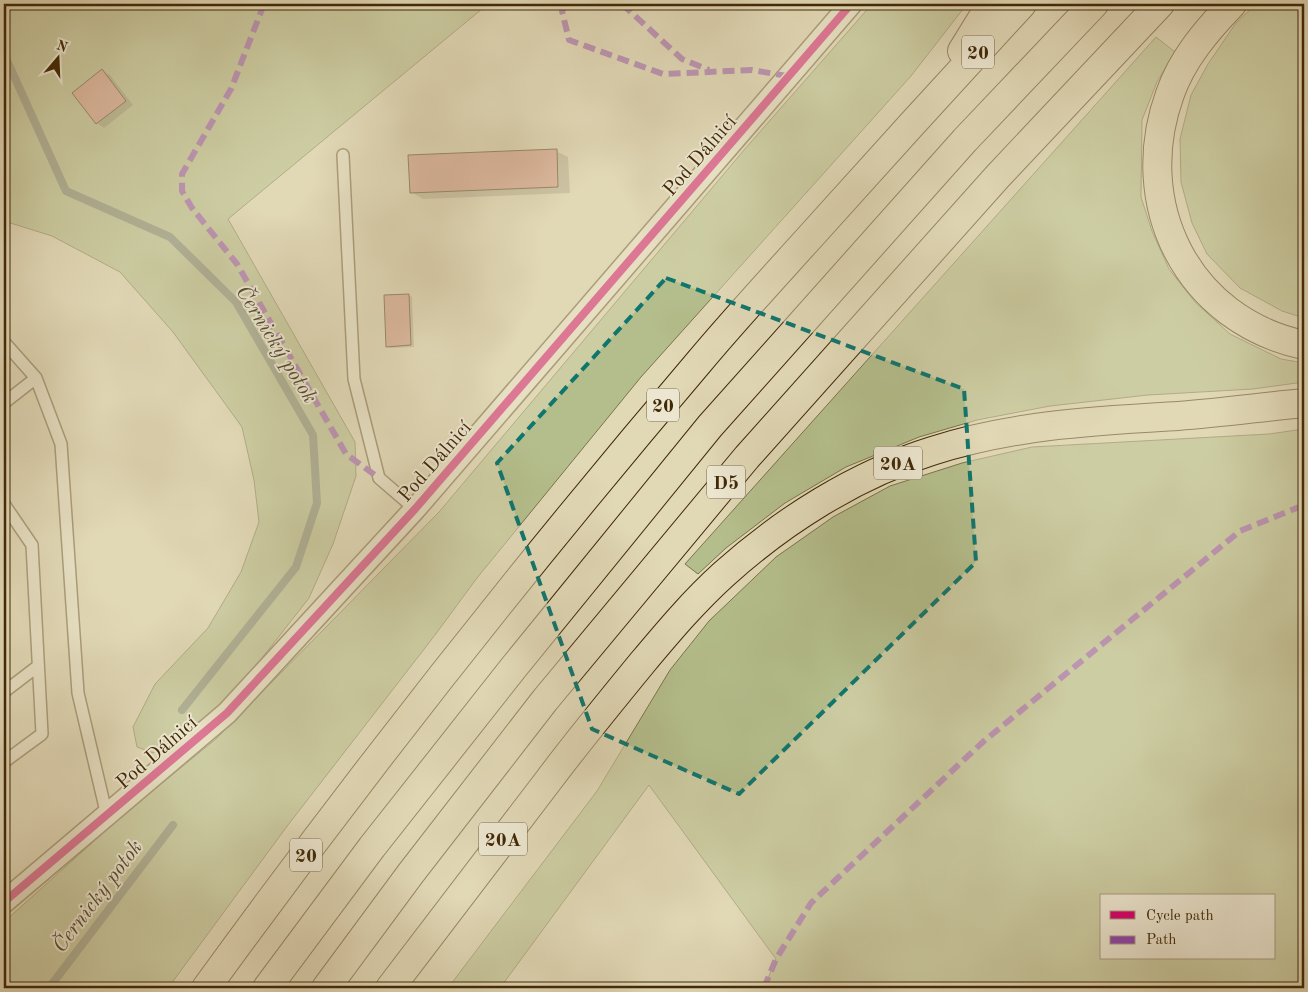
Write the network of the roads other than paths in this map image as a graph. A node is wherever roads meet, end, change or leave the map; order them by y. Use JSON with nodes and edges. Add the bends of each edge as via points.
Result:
{"nodes":[{"id":1,"x":851,"y":4,"type":"edge"},
{"id":2,"x":991,"y":4,"type":"edge"},
{"id":3,"x":1022,"y":4,"type":"edge"},
{"id":4,"x":1094,"y":4,"type":"edge"},
{"id":5,"x":1160,"y":4,"type":"edge"},
{"id":6,"x":1232,"y":4,"type":"edge"},
{"id":7,"x":934,"y":100,"type":"junction"},
{"id":8,"x":344,"y":155,"type":"dead end"},
{"id":9,"x":4,"y":342,"type":"edge"},
{"id":10,"x":1304,"y":345,"type":"edge"},
{"id":11,"x":36,"y":378,"type":"junction"},
{"id":12,"x":4,"y":403,"type":"edge"},
{"id":13,"x":1304,"y":403,"type":"edge"},
{"id":14,"x":4,"y":504,"type":"edge"},
{"id":15,"x":415,"y":509,"type":"junction"},
{"id":16,"x":38,"y":666,"type":"junction"},
{"id":17,"x":4,"y":692,"type":"edge"},
{"id":18,"x":4,"y":762,"type":"edge"},
{"id":19,"x":107,"y":816,"type":"junction"},
{"id":20,"x":12,"y":891,"type":"edge"},
{"id":21,"x":4,"y":902,"type":"edge"},
{"id":22,"x":418,"y":952,"type":"junction"},
{"id":23,"x":206,"y":988,"type":"edge"},
{"id":24,"x":267,"y":988,"type":"edge"},
{"id":25,"x":326,"y":988,"type":"edge"},
{"id":26,"x":390,"y":988,"type":"edge"},
{"id":27,"x":402,"y":988,"type":"edge"}],
"edges":[{"from":1,"to":15,"type":"street","name":"Pod Dálnicí"},
{"from":2,"to":7,"type":"highway"},
{"from":3,"to":7,"type":"highway","number":"20"},
{"from":4,"to":24,"type":"highway","number":"D5","via":[[965,140],[710,426],[507,675]]},
{"from":5,"to":25,"type":"highway","number":"D5","via":[[998,176],[747,457],[545,700]]},
{"from":6,"to":10,"type":"highway","via":[[1191,53],[1170,92],[1159,133],[1159,195],[1170,237],[1192,275],[1208,294],[1247,323]]},
{"from":7,"to":23,"type":"highway","number":"20","via":[[702,359],[523,574],[406,722]]},
{"from":8,"to":15,"type":"lane","via":[[354,379],[379,478]]},
{"from":9,"to":11,"type":"lane"},
{"from":11,"to":12,"type":"lane"},
{"from":11,"to":19,"type":"lane","via":[[60,444],[78,694]]},
{"from":13,"to":22,"type":"highway","number":"20A","via":[[1061,424],[1016,431],[931,451],[858,482],[823,501],[755,547],[693,604],[589,727]]},
{"from":14,"to":16,"type":"lane","via":[[32,545]]},
{"from":15,"to":19,"type":"street","name":"Pod Dálnicí","via":[[227,713]]},
{"from":16,"to":17,"type":"lane"},
{"from":16,"to":18,"type":"lane","via":[[42,734]]},
{"from":19,"to":20,"type":"street","name":"Pod Dálnicí"},
{"from":20,"to":21,"type":"street","name":"Pod Dálnicí"},
{"from":22,"to":26,"type":"highway","number":"20A"},
{"from":22,"to":27,"type":"highway"}]}
